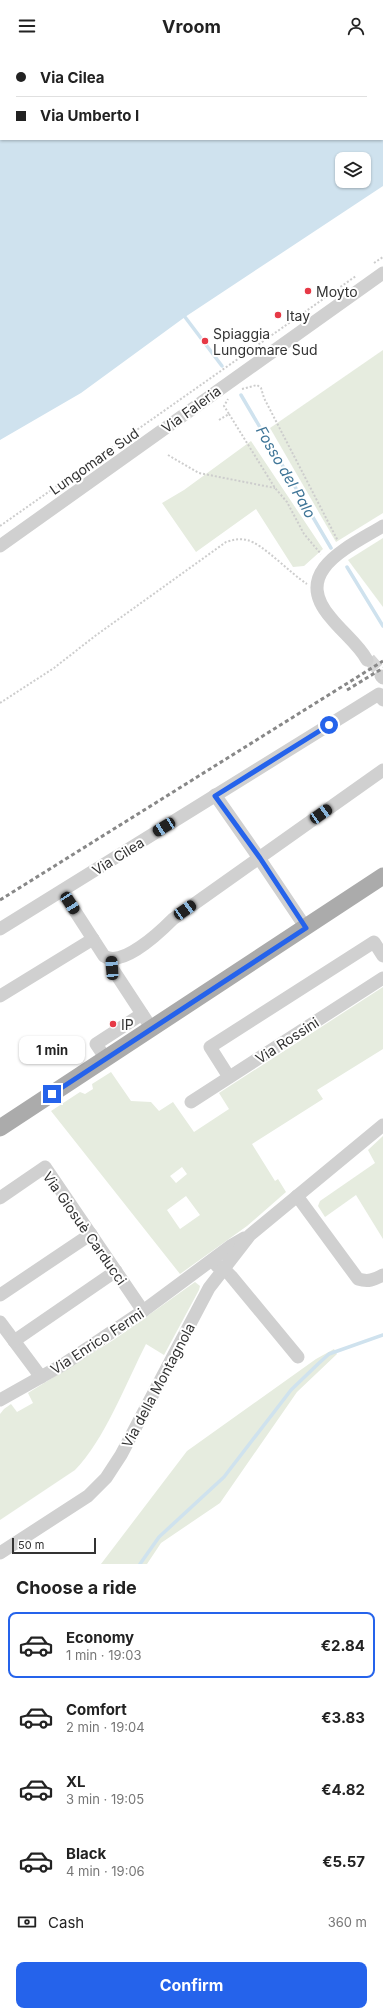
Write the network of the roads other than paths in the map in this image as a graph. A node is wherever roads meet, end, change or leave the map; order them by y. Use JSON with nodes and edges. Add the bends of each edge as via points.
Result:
{"nodes":[{"id":1,"x":383,"y":272,"type":"edge"},
{"id":2,"x":383,"y":526,"type":"edge"},
{"id":3,"x":0,"y":546,"type":"edge"},
{"id":4,"x":367,"y":658,"type":"tunnel mouth"},
{"id":5,"x":381,"y":697,"type":"edge"},
{"id":6,"x":383,"y":770,"type":"edge"},
{"id":7,"x":215,"y":796,"type":"junction"},
{"id":8,"x":260,"y":858,"type":"junction"},
{"id":9,"x":383,"y":876,"type":"edge"},
{"id":10,"x":62,"y":891,"type":"junction"},
{"id":11,"x":306,"y":928,"type":"junction"},
{"id":12,"x":0,"y":929,"type":"edge"},
{"id":13,"x":93,"y":939,"type":"junction"},
{"id":14,"x":383,"y":956,"type":"edge"},
{"id":15,"x":112,"y":959,"type":"junction"},
{"id":16,"x":383,"y":978,"type":"edge"},
{"id":17,"x":0,"y":996,"type":"edge"},
{"id":18,"x":142,"y":1014,"type":"junction"},
{"id":19,"x":152,"y":1029,"type":"junction"},
{"id":20,"x":106,"y":1059,"type":"junction"},
{"id":21,"x":229,"y":1077,"type":"junction"},
{"id":22,"x":191,"y":1102,"type":"dead end"},
{"id":23,"x":383,"y":1126,"type":"edge"},
{"id":24,"x":0,"y":1128,"type":"edge"},
{"id":25,"x":297,"y":1196,"type":"junction"},
{"id":26,"x":0,"y":1198,"type":"edge"},
{"id":27,"x":91,"y":1234,"type":"junction"},
{"id":28,"x":250,"y":1235,"type":"junction"},
{"id":29,"x":205,"y":1264,"type":"junction"},
{"id":30,"x":223,"y":1268,"type":"junction"},
{"id":31,"x":116,"y":1271,"type":"junction"},
{"id":32,"x":383,"y":1275,"type":"edge"},
{"id":33,"x":191,"y":1276,"type":"junction"},
{"id":34,"x":209,"y":1288,"type":"junction"},
{"id":35,"x":0,"y":1295,"type":"edge"},
{"id":36,"x":143,"y":1311,"type":"junction"},
{"id":37,"x":0,"y":1322,"type":"edge"},
{"id":38,"x":14,"y":1341,"type":"junction"},
{"id":39,"x":298,"y":1357,"type":"dead end"},
{"id":40,"x":42,"y":1377,"type":"junction"},
{"id":41,"x":1,"y":1396,"type":"edge"},
{"id":42,"x":0,"y":1553,"type":"edge"}],
"edges":[{"from":1,"to":3,"type":"street","name":"Via Faleria"},
{"from":2,"to":4,"type":"street","via":[[328,563],[318,577],[316,589],[324,610]]},
{"from":5,"to":7,"type":"street","name":"Via Cilea"},
{"from":6,"to":8,"type":"street"},
{"from":7,"to":8,"type":"street"},
{"from":7,"to":10,"type":"street","name":"Via Cilea"},
{"from":8,"to":11,"type":"street"},
{"from":8,"to":15,"type":"street","via":[[173,919],[156,936],[122,957]]},
{"from":9,"to":11,"type":"main road"},
{"from":10,"to":12,"type":"street","name":"Via Cilea"},
{"from":10,"to":13,"type":"street"},
{"from":11,"to":19,"type":"main road"},
{"from":13,"to":15,"type":"street","via":[[104,956]]},
{"from":13,"to":17,"type":"street"},
{"from":14,"to":21,"type":"street","via":[[374,942],[210,1046]]},
{"from":15,"to":18,"type":"street","via":[[112,968]]},
{"from":16,"to":21,"type":"street","name":"Via Rossini"},
{"from":18,"to":19,"type":"street"},
{"from":18,"to":20,"type":"street","via":[[96,1044]]},
{"from":19,"to":20,"type":"main road"},
{"from":20,"to":24,"type":"main road"},
{"from":21,"to":22,"type":"street","name":"Via Rossini"},
{"from":23,"to":25,"type":"street","name":"Via della Montagnola"},
{"from":25,"to":28,"type":"street","name":"Via della Montagnola"},
{"from":25,"to":32,"type":"street","via":[[358,1278],[366,1281]]},
{"from":26,"to":27,"type":"street","name":"Via Giosuè Carducci","via":[[45,1167]]},
{"from":27,"to":31,"type":"street","name":"Via Giosuè Carducci"},
{"from":27,"to":35,"type":"street"},
{"from":28,"to":29,"type":"street","name":"Via Enrico Fermi"},
{"from":28,"to":30,"type":"street","name":"Via della Montagnola"},
{"from":29,"to":30,"type":"street"},
{"from":29,"to":33,"type":"street","name":"Via Enrico Fermi"},
{"from":30,"to":34,"type":"street","name":"Via della Montagnola"},
{"from":30,"to":39,"type":"street"},
{"from":31,"to":36,"type":"street","name":"Via Giosuè Carducci"},
{"from":31,"to":38,"type":"street"},
{"from":33,"to":34,"type":"street","via":[[205,1280]]},
{"from":33,"to":36,"type":"street","name":"Via Enrico Fermi"},
{"from":34,"to":42,"type":"street","name":"Via della Montagnola","via":[[125,1449],[106,1478],[88,1496]]},
{"from":36,"to":40,"type":"street","name":"Via Enrico Fermi"},
{"from":37,"to":38,"type":"street"},
{"from":38,"to":40,"type":"street"},
{"from":40,"to":41,"type":"street","name":"Via Enrico Fermi"}]}
